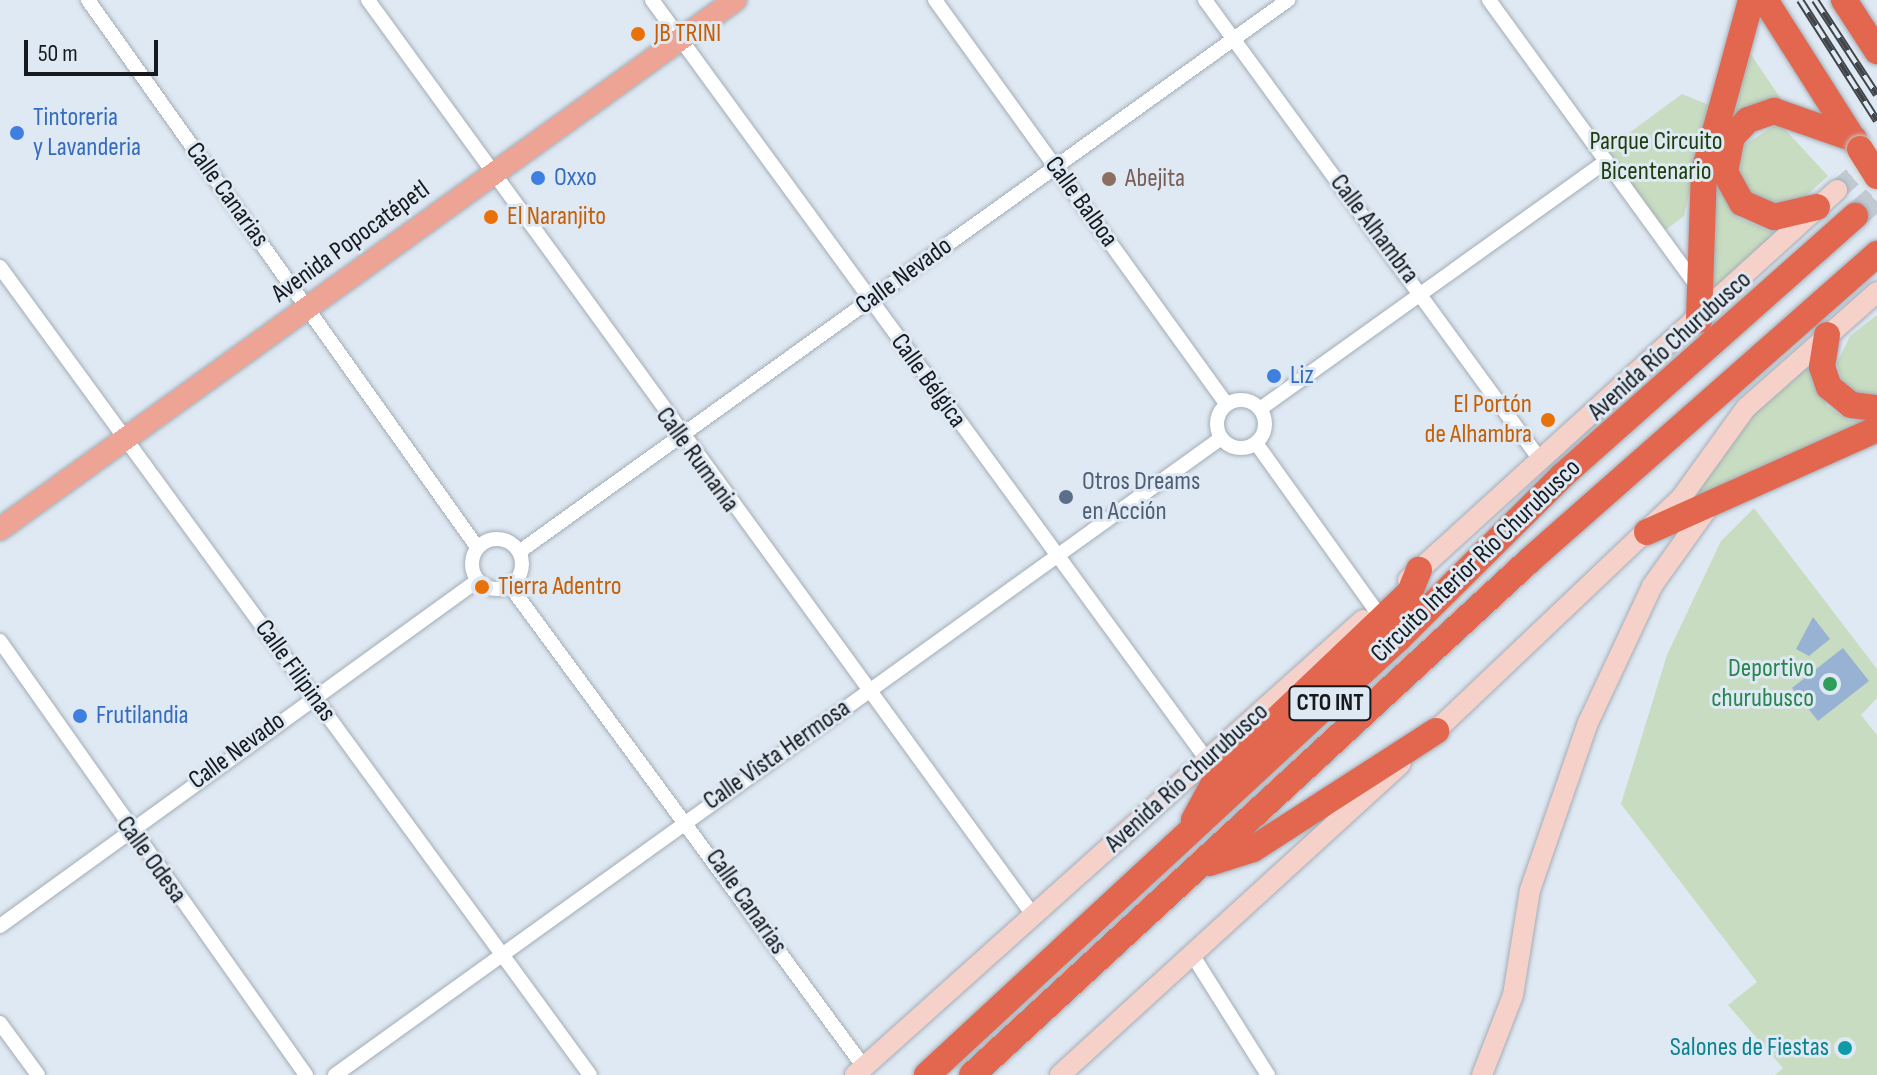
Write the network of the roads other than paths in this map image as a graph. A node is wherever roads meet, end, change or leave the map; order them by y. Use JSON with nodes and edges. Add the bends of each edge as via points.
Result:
{"nodes":[{"id":1,"x":88,"y":0,"type":"edge"},
{"id":2,"x":368,"y":0,"type":"edge"},
{"id":3,"x":652,"y":0,"type":"edge"},
{"id":4,"x":735,"y":0,"type":"edge"},
{"id":5,"x":935,"y":0,"type":"edge"},
{"id":6,"x":1205,"y":0,"type":"edge"},
{"id":7,"x":1288,"y":0,"type":"edge"},
{"id":8,"x":1489,"y":0,"type":"edge"},
{"id":9,"x":1751,"y":0,"type":"edge"},
{"id":10,"x":1765,"y":0,"type":"edge"},
{"id":11,"x":1844,"y":0,"type":"edge"},
{"id":12,"x":680,"y":39,"type":"junction"},
{"id":13,"x":1233,"y":40,"type":"junction"},
{"id":14,"x":1877,"y":51,"type":"edge"},
{"id":15,"x":1857,"y":144,"type":"junction"},
{"id":16,"x":1606,"y":161,"type":"junction"},
{"id":17,"x":1056,"y":167,"type":"junction"},
{"id":18,"x":492,"y":175,"type":"junction"},
{"id":19,"x":1877,"y":176,"type":"edge"},
{"id":20,"x":1837,"y":190,"type":"tunnel mouth"},
{"id":21,"x":1817,"y":207,"type":"junction"},
{"id":22,"x":1855,"y":216,"type":"tunnel mouth"},
{"id":23,"x":1877,"y":254,"type":"edge"},
{"id":24,"x":0,"y":267,"type":"edge"},
{"id":25,"x":1700,"y":292,"type":"junction"},
{"id":26,"x":1877,"y":292,"type":"edge"},
{"id":27,"x":1422,"y":293,"type":"junction"},
{"id":28,"x":870,"y":301,"type":"junction"},
{"id":29,"x":308,"y":308,"type":"junction"},
{"id":30,"x":1699,"y":320,"type":"junction"},
{"id":31,"x":1827,"y":335,"type":"junction"},
{"id":32,"x":1226,"y":404,"type":"junction"},
{"id":33,"x":1877,"y":408,"type":"edge"},
{"id":34,"x":1260,"y":409,"type":"junction"},
{"id":35,"x":1877,"y":429,"type":"edge"},
{"id":36,"x":679,"y":438,"type":"junction"},
{"id":37,"x":1221,"y":438,"type":"junction"},
{"id":38,"x":126,"y":439,"type":"junction"},
{"id":39,"x":1256,"y":443,"type":"junction"},
{"id":40,"x":1541,"y":461,"type":"junction"},
{"id":41,"x":1716,"y":497,"type":"junction"},
{"id":42,"x":0,"y":529,"type":"edge"},
{"id":43,"x":1647,"y":532,"type":"junction"},
{"id":44,"x":477,"y":547,"type":"junction"},
{"id":45,"x":519,"y":552,"type":"junction"},
{"id":46,"x":1054,"y":556,"type":"junction"},
{"id":47,"x":1419,"y":570,"type":"junction"},
{"id":48,"x":477,"y":581,"type":"junction"},
{"id":49,"x":510,"y":586,"type":"junction"},
{"id":50,"x":1375,"y":609,"type":"junction"},
{"id":51,"x":0,"y":641,"type":"edge"},
{"id":52,"x":868,"y":691,"type":"junction"},
{"id":53,"x":313,"y":696,"type":"junction"},
{"id":54,"x":1436,"y":731,"type":"junction"},
{"id":55,"x":1207,"y":760,"type":"junction"},
{"id":56,"x":687,"y":819,"type":"junction"},
{"id":57,"x":128,"y":829,"type":"junction"},
{"id":58,"x":1182,"y":842,"type":"junction"},
{"id":59,"x":1202,"y":865,"type":"junction"},
{"id":60,"x":1033,"y":915,"type":"junction"},
{"id":61,"x":0,"y":926,"type":"edge"},
{"id":62,"x":502,"y":953,"type":"junction"},
{"id":63,"x":1193,"y":956,"type":"junction"},
{"id":64,"x":0,"y":1023,"type":"edge"},
{"id":65,"x":860,"y":1071,"type":"edge"},
{"id":66,"x":38,"y":1075,"type":"edge"},
{"id":67,"x":306,"y":1075,"type":"edge"},
{"id":68,"x":335,"y":1075,"type":"edge"},
{"id":69,"x":590,"y":1075,"type":"edge"},
{"id":70,"x":927,"y":1075,"type":"edge"},
{"id":71,"x":972,"y":1075,"type":"edge"},
{"id":72,"x":1060,"y":1075,"type":"edge"},
{"id":73,"x":1268,"y":1075,"type":"edge"},
{"id":74,"x":1482,"y":1075,"type":"edge"}],
"edges":[{"from":1,"to":29,"type":"street","name":"Calle Canarias"},
{"from":2,"to":18,"type":"street","name":"Calle Rumania"},
{"from":3,"to":12,"type":"street","name":"Calle Bélgica"},
{"from":4,"to":12,"type":"main road","name":"Avenida Popocatépetl"},
{"from":5,"to":17,"type":"street","name":"Calle Balboa"},
{"from":6,"to":13,"type":"street","name":"Calle Alhambra"},
{"from":7,"to":13,"type":"street","name":"Calle Nevado"},
{"from":8,"to":16,"type":"street"},
{"from":9,"to":25,"type":"highway","via":[[1704,172]]},
{"from":10,"to":15,"type":"highway"},
{"from":11,"to":14,"type":"highway"},
{"from":12,"to":18,"type":"main road","name":"Avenida Popocatépetl"},
{"from":12,"to":28,"type":"street","name":"Calle Bélgica"},
{"from":13,"to":17,"type":"street","name":"Calle Nevado"},
{"from":13,"to":27,"type":"street","name":"Calle Alhambra"},
{"from":15,"to":19,"type":"highway","bridge":true},
{"from":15,"to":21,"type":"highway","via":[[1774,111],[1748,120],[1732,137],[1725,172],[1742,203],[1774,217]]},
{"from":16,"to":25,"type":"street"},
{"from":16,"to":27,"type":"street"},
{"from":17,"to":28,"type":"street","name":"Calle Nevado"},
{"from":17,"to":32,"type":"street","name":"Calle Balboa"},
{"from":18,"to":29,"type":"main road","name":"Avenida Popocatépetl"},
{"from":18,"to":36,"type":"street","name":"Calle Rumania"},
{"from":20,"to":21,"type":"main road","name":"Avenida Río Churubusco","number":"CTO INT"},
{"from":21,"to":30,"type":"main road","name":"Avenida Río Churubusco","number":"CTO INT"},
{"from":22,"to":58,"type":"highway","name":"Circuito Interior Río Churubusco","number":"CTO INT","via":[[1562,476]]},
{"from":23,"to":59,"type":"highway","name":"Circuito Interior Río Churubusco","number":"CTO INT","via":[[1530,560]]},
{"from":24,"to":38,"type":"street","name":"Calle Filipinas"},
{"from":25,"to":30,"type":"highway"},
{"from":26,"to":31,"type":"main road"},
{"from":27,"to":34,"type":"street"},
{"from":27,"to":40,"type":"street","name":"Calle Alhambra"},
{"from":28,"to":36,"type":"street","name":"Calle Nevado"},
{"from":28,"to":46,"type":"street","name":"Calle Bélgica"},
{"from":29,"to":38,"type":"main road","name":"Avenida Popocatépetl"},
{"from":29,"to":44,"type":"street","name":"Calle Canarias"},
{"from":30,"to":40,"type":"main road","name":"Avenida Río Churubusco","number":"CTO INT"},
{"from":31,"to":33,"type":"highway","via":[[1822,367],[1829,387],[1851,405]]},
{"from":31,"to":43,"type":"main road","via":[[1746,408]]},
{"from":32,"to":34,"type":"street","via":[[1244,400]]},
{"from":32,"to":37,"type":"street","via":[[1217,420]]},
{"from":34,"to":39,"type":"street","via":[[1264,427]]},
{"from":35,"to":41,"type":"highway"},
{"from":36,"to":45,"type":"street","name":"Calle Nevado"},
{"from":36,"to":52,"type":"street","name":"Calle Rumania"},
{"from":37,"to":39,"type":"street","via":[[1237,448]]},
{"from":37,"to":46,"type":"street","name":"Calle Vista Hermosa"},
{"from":38,"to":42,"type":"main road","name":"Avenida Popocatépetl"},
{"from":38,"to":53,"type":"street","name":"Calle Filipinas"},
{"from":39,"to":50,"type":"street"},
{"from":40,"to":47,"type":"main road","name":"Avenida Río Churubusco","number":"CTO INT"},
{"from":41,"to":43,"type":"highway"},
{"from":41,"to":74,"type":"main road","via":[[1652,586],[1587,725],[1530,890],[1513,995]]},
{"from":43,"to":54,"type":"main road"},
{"from":44,"to":45,"type":"street","via":[[500,538]]},
{"from":44,"to":48,"type":"street","via":[[471,564]]},
{"from":45,"to":49,"type":"street","via":[[521,571]]},
{"from":46,"to":52,"type":"street","name":"Calle Vista Hermosa"},
{"from":46,"to":55,"type":"street","name":"Calle Bélgica"},
{"from":47,"to":50,"type":"main road","name":"Avenida Río Churubusco","number":"CTO INT"},
{"from":47,"to":58,"type":"highway","via":[[1410,592],[1219,774]]},
{"from":48,"to":49,"type":"street","via":[[496,589]]},
{"from":48,"to":53,"type":"street","name":"Calle Nevado"},
{"from":49,"to":56,"type":"street","name":"Calle Canarias"},
{"from":50,"to":55,"type":"main road","name":"Avenida Río Churubusco","number":"CTO INT"},
{"from":51,"to":57,"type":"street","name":"Calle Odesa"},
{"from":52,"to":56,"type":"street","name":"Calle Vista Hermosa"},
{"from":52,"to":60,"type":"street","name":"Calle Rumania"},
{"from":53,"to":57,"type":"street","name":"Calle Nevado"},
{"from":53,"to":62,"type":"street","name":"Calle Filipinas"},
{"from":54,"to":59,"type":"highway","via":[[1253,849]]},
{"from":54,"to":63,"type":"main road"},
{"from":55,"to":60,"type":"main road","name":"Avenida Río Churubusco","number":"CTO INT"},
{"from":56,"to":62,"type":"street","name":"Calle Vista Hermosa"},
{"from":56,"to":65,"type":"street","name":"Calle Canarias"},
{"from":57,"to":61,"type":"street","name":"Calle Nevado"},
{"from":57,"to":67,"type":"street","name":"Calle Odesa"},
{"from":58,"to":70,"type":"highway","name":"Circuito Interior Río Churubusco","number":"CTO INT"},
{"from":59,"to":71,"type":"highway","name":"Circuito Interior Río Churubusco","number":"CTO INT"},
{"from":60,"to":65,"type":"main road","name":"Avenida Río Churubusco","number":"CTO INT"},
{"from":62,"to":68,"type":"street","name":"Calle Vista Hermosa"},
{"from":62,"to":69,"type":"street","name":"Calle Filipinas"},
{"from":63,"to":72,"type":"main road"},
{"from":63,"to":73,"type":"street"},
{"from":64,"to":66,"type":"street"}]}
